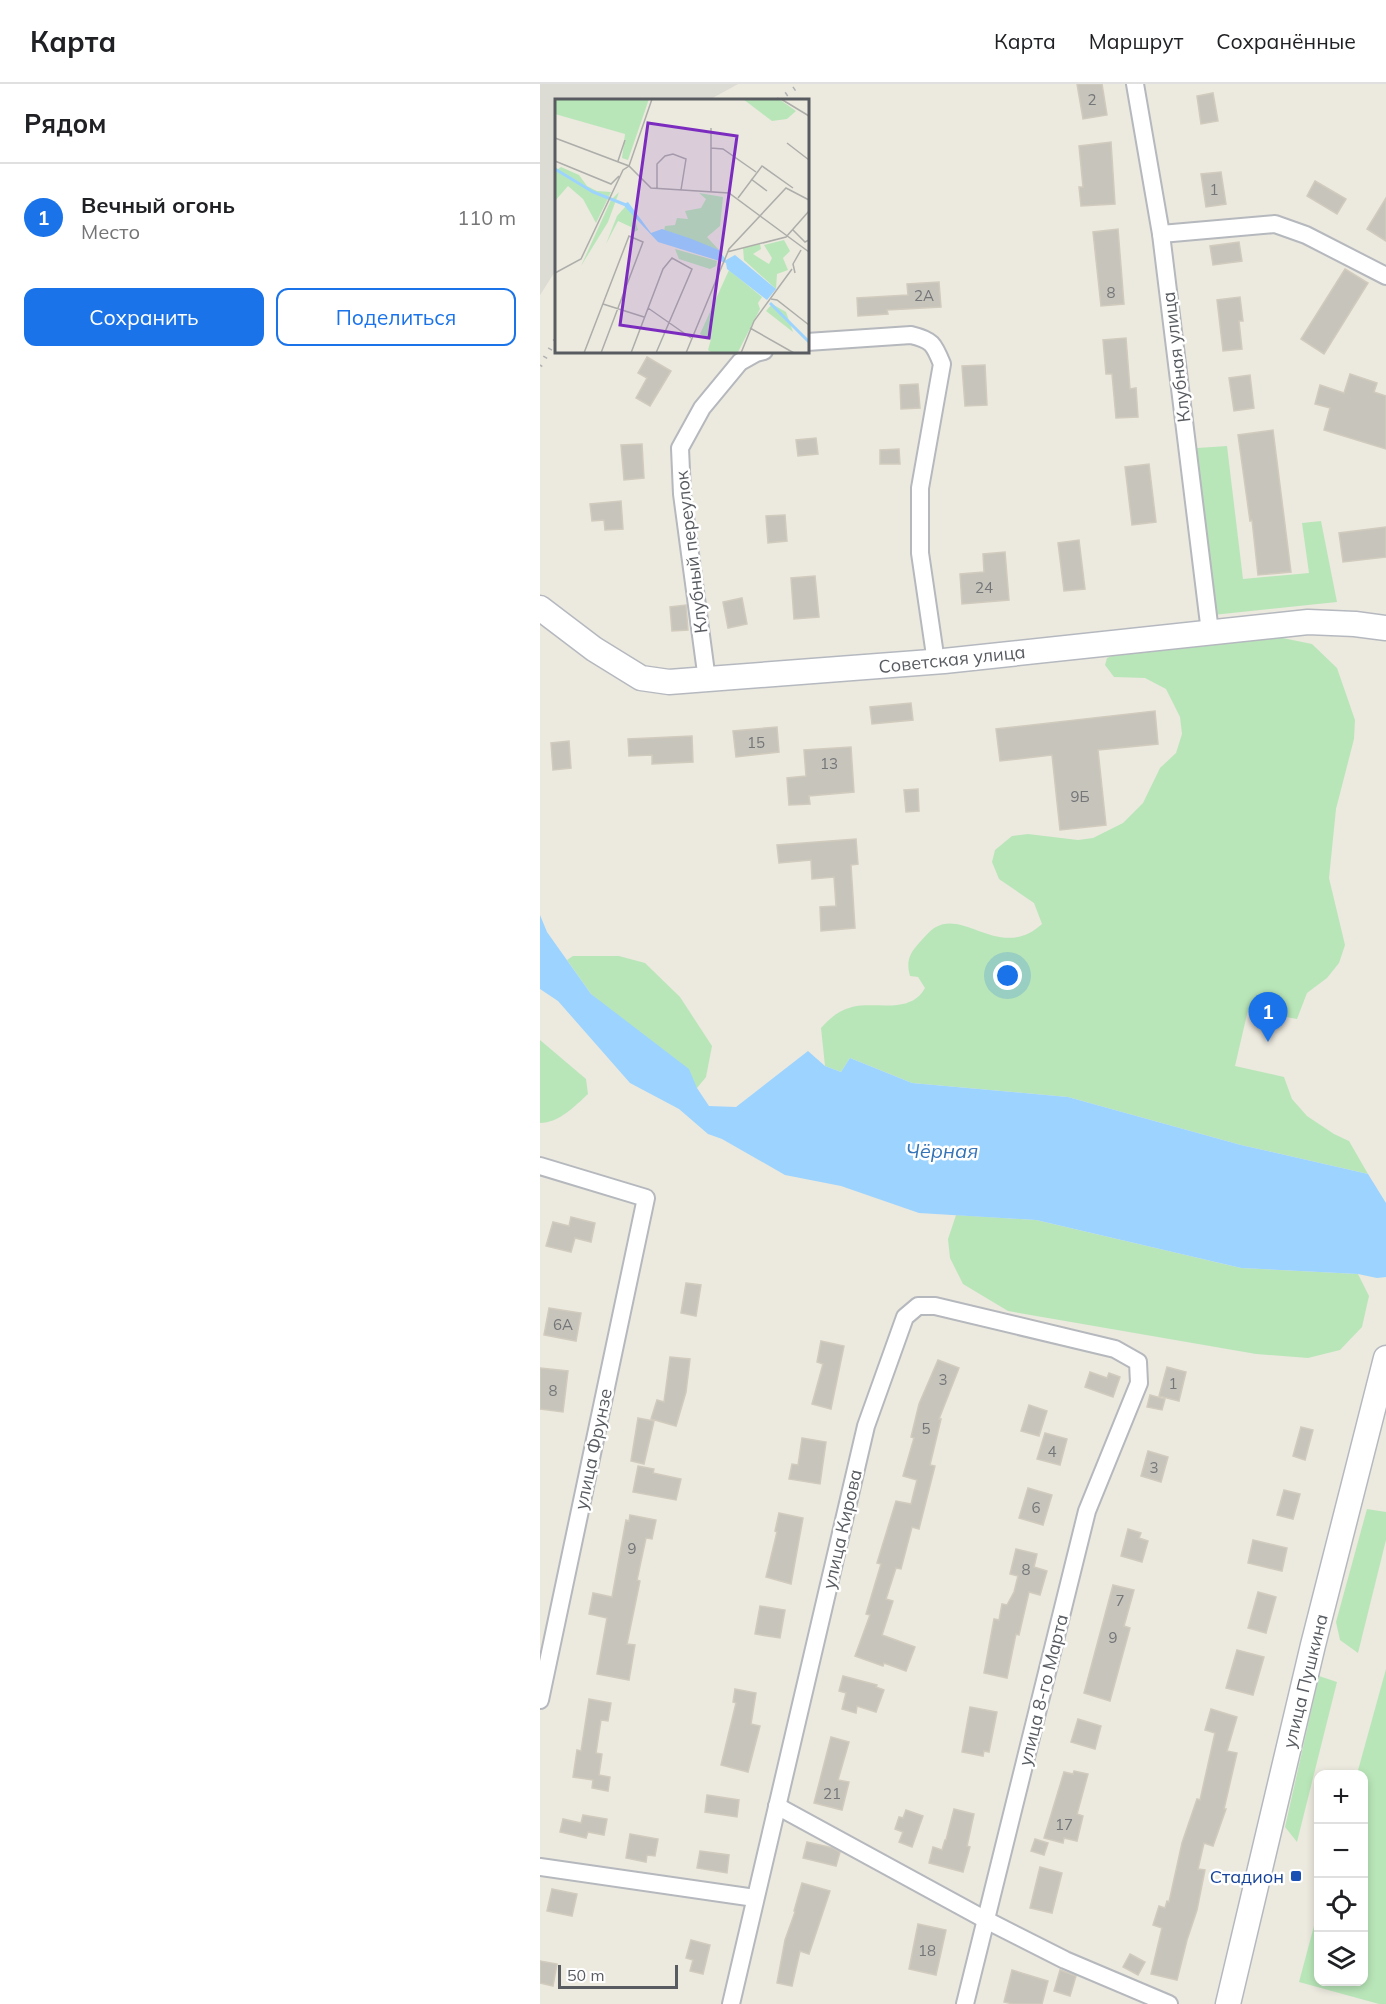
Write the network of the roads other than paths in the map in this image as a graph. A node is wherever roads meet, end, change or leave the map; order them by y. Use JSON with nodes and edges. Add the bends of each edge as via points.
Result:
{"nodes":[{"id":1,"x":1135,"y":84,"type":"edge"},
{"id":2,"x":1161,"y":234,"type":"junction"},
{"id":3,"x":1386,"y":276,"type":"edge"},
{"id":4,"x":808,"y":342,"type":"edge"},
{"id":5,"x":760,"y":352,"type":"edge"},
{"id":6,"x":540,"y":608,"type":"edge"},
{"id":7,"x":1386,"y":628,"type":"edge"},
{"id":8,"x":1210,"y":632,"type":"junction"},
{"id":9,"x":936,"y":662,"type":"junction"},
{"id":10,"x":707,"y":680,"type":"junction"},
{"id":11,"x":540,"y":1166,"type":"edge"},
{"id":12,"x":1386,"y":1358,"type":"edge"},
{"id":13,"x":1139,"y":1383,"type":"joint"},
{"id":14,"x":540,"y":1700,"type":"edge"},
{"id":15,"x":777,"y":1806,"type":"junction"},
{"id":16,"x":540,"y":1867,"type":"edge"},
{"id":17,"x":755,"y":1898,"type":"junction"},
{"id":18,"x":986,"y":1920,"type":"junction"},
{"id":19,"x":731,"y":2004,"type":"edge"},
{"id":20,"x":965,"y":2004,"type":"edge"},
{"id":21,"x":1169,"y":2004,"type":"edge"},
{"id":22,"x":1228,"y":2004,"type":"edge"}],
"edges":[{"from":1,"to":2,"type":"street","name":"Клубная улица"},
{"from":2,"to":3,"type":"street","via":[[1275,224],[1306,235]]},
{"from":2,"to":8,"type":"street","name":"Клубная улица"},
{"from":4,"to":9,"type":"street","via":[[911,335],[927,339],[942,364],[920,488],[920,553]]},
{"from":5,"to":10,"type":"street","name":"Клубный переулок","via":[[740,362],[702,408],[680,448],[682,494]]},
{"from":6,"to":10,"type":"street","name":"Советская улица","via":[[640,678],[669,682]]},
{"from":7,"to":8,"type":"street","name":"Советская улица","via":[[1308,622]]},
{"from":8,"to":9,"type":"street","name":"Советская улица"},
{"from":9,"to":10,"type":"street","name":"Советская улица"},
{"from":11,"to":14,"type":"street","name":"улица Фрунзе","via":[[646,1198]]},
{"from":12,"to":22,"type":"street","name":"улица Пушкина"},
{"from":13,"to":15,"type":"street","name":"улица Кирова","via":[[1138,1362],[1115,1349],[935,1306],[918,1306],[905,1317],[866,1426]]},
{"from":13,"to":18,"type":"street","name":"улица 8-го Марта","via":[[1087,1510]]},
{"from":15,"to":17,"type":"street","name":"улица Кирова"},
{"from":15,"to":18,"type":"street"},
{"from":16,"to":17,"type":"street"},
{"from":17,"to":19,"type":"street","name":"улица Кирова"},
{"from":18,"to":20,"type":"street","name":"улица 8-го Марта"},
{"from":18,"to":21,"type":"street","via":[[1065,1960]]}]}
